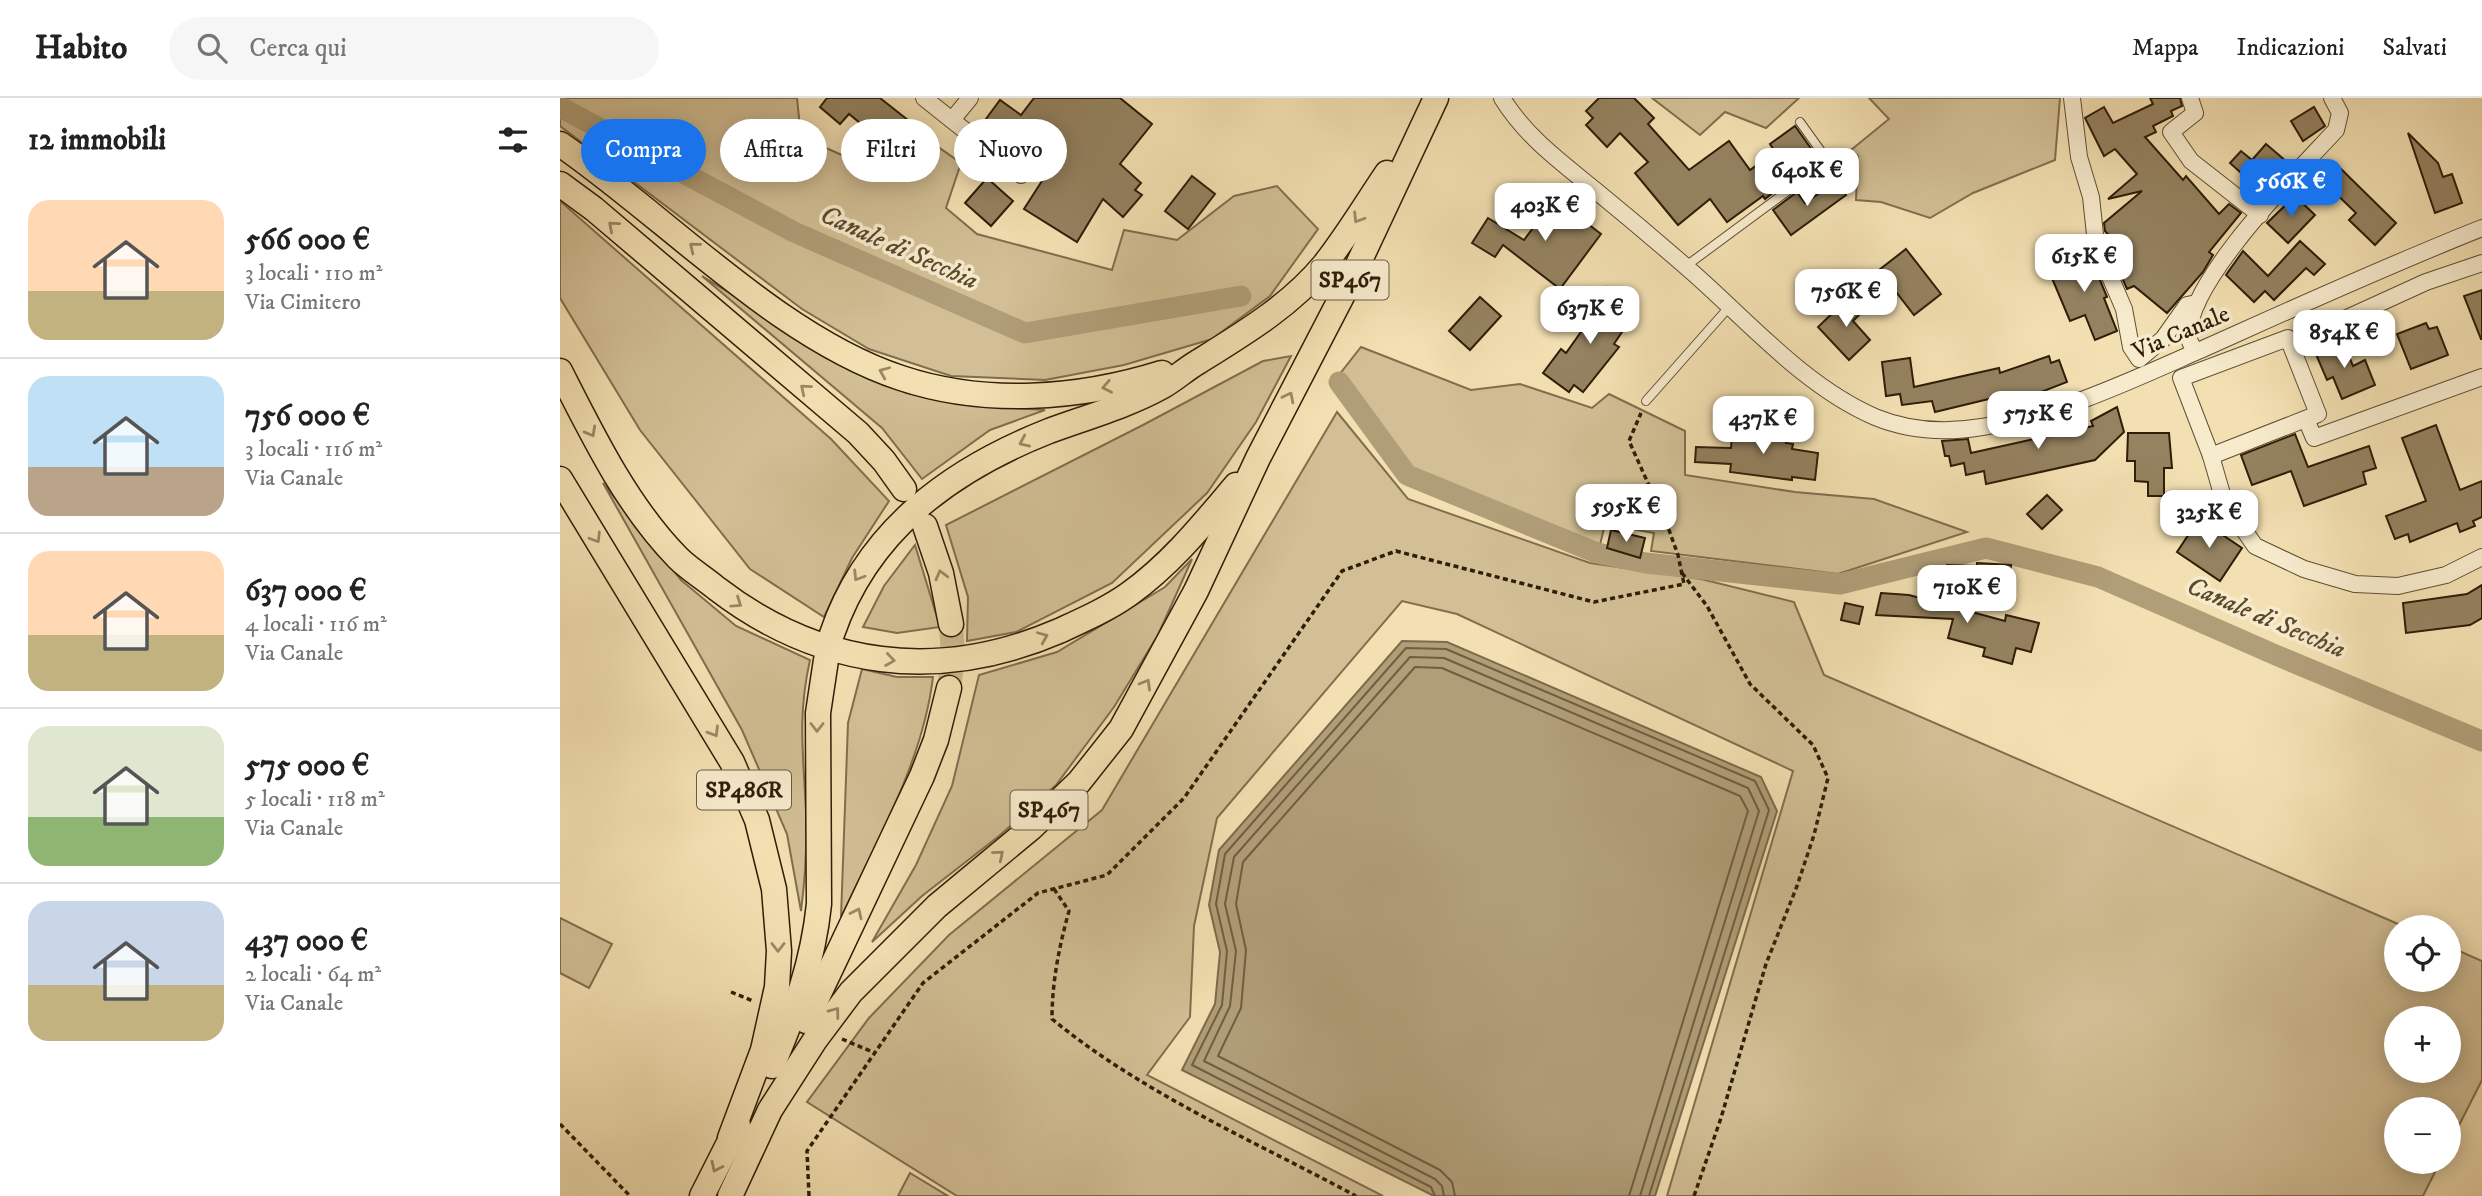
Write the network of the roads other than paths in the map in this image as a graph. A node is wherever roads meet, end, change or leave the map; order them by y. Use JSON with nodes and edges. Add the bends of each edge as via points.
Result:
{"nodes":[{"id":1,"x":924,"y":98,"type":"edge"},
{"id":2,"x":970,"y":98,"type":"edge"},
{"id":3,"x":1503,"y":98,"type":"edge"},
{"id":4,"x":2072,"y":98,"type":"edge"},
{"id":5,"x":2190,"y":98,"type":"edge"},
{"id":6,"x":2332,"y":98,"type":"edge"},
{"id":7,"x":1436,"y":99,"type":"edge"},
{"id":8,"x":952,"y":120,"type":"joint"},
{"id":9,"x":1800,"y":122,"type":"dead end"},
{"id":10,"x":560,"y":144,"type":"edge"},
{"id":11,"x":560,"y":184,"type":"edge"},
{"id":12,"x":2260,"y":215,"type":"junction"},
{"id":13,"x":2482,"y":228,"type":"edge"},
{"id":14,"x":2482,"y":263,"type":"edge"},
{"id":15,"x":1686,"y":266,"type":"junction"},
{"id":16,"x":2197,"y":303,"type":"junction"},
{"id":17,"x":1730,"y":306,"type":"junction"},
{"id":18,"x":2260,"y":324,"type":"junction"},
{"id":19,"x":2290,"y":344,"type":"junction"},
{"id":20,"x":2269,"y":345,"type":"junction"},
{"id":21,"x":2195,"y":352,"type":"junction"},
{"id":22,"x":2177,"y":361,"type":"junction"},
{"id":23,"x":1196,"y":362,"type":"junction"},
{"id":24,"x":560,"y":371,"type":"edge"},
{"id":25,"x":2482,"y":377,"type":"edge"},
{"id":26,"x":2181,"y":378,"type":"junction"},
{"id":27,"x":1646,"y":401,"type":"road end"},
{"id":28,"x":2306,"y":419,"type":"junction"},
{"id":29,"x":2211,"y":456,"type":"junction"},
{"id":30,"x":1258,"y":458,"type":"junction"},
{"id":31,"x":560,"y":480,"type":"edge"},
{"id":32,"x":904,"y":489,"type":"dead end"},
{"id":33,"x":925,"y":526,"type":"dead end"},
{"id":34,"x":2482,"y":557,"type":"edge"},
{"id":35,"x":951,"y":624,"type":"tunnel mouth"},
{"id":36,"x":832,"y":634,"type":"dead end"},
{"id":37,"x":826,"y":660,"type":"dead end"},
{"id":38,"x":949,"y":688,"type":"tunnel mouth"},
{"id":39,"x":770,"y":1110,"type":"junction"},
{"id":40,"x":730,"y":1138,"type":"junction"},
{"id":41,"x":702,"y":1196,"type":"edge"},
{"id":42,"x":730,"y":1196,"type":"edge"}],
"edges":[{"from":1,"to":8,"type":"street"},
{"from":2,"to":8,"type":"street"},
{"from":3,"to":15,"type":"street","name":"Via Canale","via":[[1516,121],[1543,148]]},
{"from":4,"to":16,"type":"street","via":[[2096,244],[2124,309],[2131,347],[2138,359],[2163,339],[2187,305]]},
{"from":5,"to":12,"type":"street","via":[[2195,113],[2171,132],[2192,161]]},
{"from":6,"to":12,"type":"street","via":[[2340,113],[2336,130]]},
{"from":7,"to":23,"type":"main road","one_way":true,"via":[[1322,267],[1290,299]]},
{"from":30,"to":7,"type":"main road","number":"SP467","one_way":true,"via":[[1354,273]]},
{"from":9,"to":15,"type":"lane","via":[[1828,161]]},
{"from":23,"to":10,"type":"main road","one_way":true,"via":[[1106,388],[1017,396],[972,394],[900,378],[836,349],[782,315]]},
{"from":32,"to":11,"type":"main road","one_way":true,"via":[[858,433]]},
{"from":12,"to":16,"type":"street","via":[[2225,257]]},
{"from":13,"to":18,"type":"street","name":"Via Canale"},
{"from":14,"to":19,"type":"street","via":[[2426,282]]},
{"from":15,"to":17,"type":"street","name":"Via Canale"},
{"from":16,"to":21,"type":"street","via":[[2189,338]]},
{"from":17,"to":22,"type":"street","name":"Via Canale","via":[[1792,362],[1847,403],[1911,429],[1983,427],[2043,413]]},
{"from":17,"to":27,"type":"lane"},
{"from":18,"to":20,"type":"street"},
{"from":18,"to":21,"type":"street","name":"Via Canale"},
{"from":19,"to":20,"type":"street","via":[[2288,338]]},
{"from":19,"to":28,"type":"street","via":[[2318,414]]},
{"from":20,"to":26,"type":"street"},
{"from":21,"to":22,"type":"street","name":"Via Canale"},
{"from":22,"to":26,"type":"street"},
{"from":23,"to":36,"type":"main road","one_way":true,"via":[[1162,386],[991,457],[933,494],[876,550],[851,588]]},
{"from":24,"to":30,"type":"main road","one_way":true,"via":[[631,498],[679,559],[740,606],[808,642],[892,661],[936,663],[978,657],[1031,643],[1083,620],[1128,594],[1180,551]]},
{"from":25,"to":28,"type":"street","via":[[2314,438]]},
{"from":26,"to":29,"type":"street"},
{"from":28,"to":29,"type":"street"},
{"from":29,"to":34,"type":"street","via":[[2224,501],[2255,546],[2304,569],[2355,584],[2398,586],[2446,575]]},
{"from":39,"to":30,"type":"main road","number":"SP467","one_way":true,"via":[[851,992],[937,906],[1079,782],[1121,729],[1196,591]]},
{"from":31,"to":40,"type":"main road","number":"SP486R","one_way":true,"via":[[732,762],[757,820],[774,889],[777,987],[763,1050]]},
{"from":35,"to":33,"type":"main road","one_way":true},
{"from":37,"to":40,"type":"main road","one_way":true,"via":[[818,713],[818,904],[809,967],[768,1075]]},
{"from":39,"to":38,"type":"main road","one_way":true,"via":[[794,1047],[922,776]]},
{"from":39,"to":42,"type":"main road","number":"SP467"},
{"from":40,"to":41,"type":"main road","one_way":true}]}
